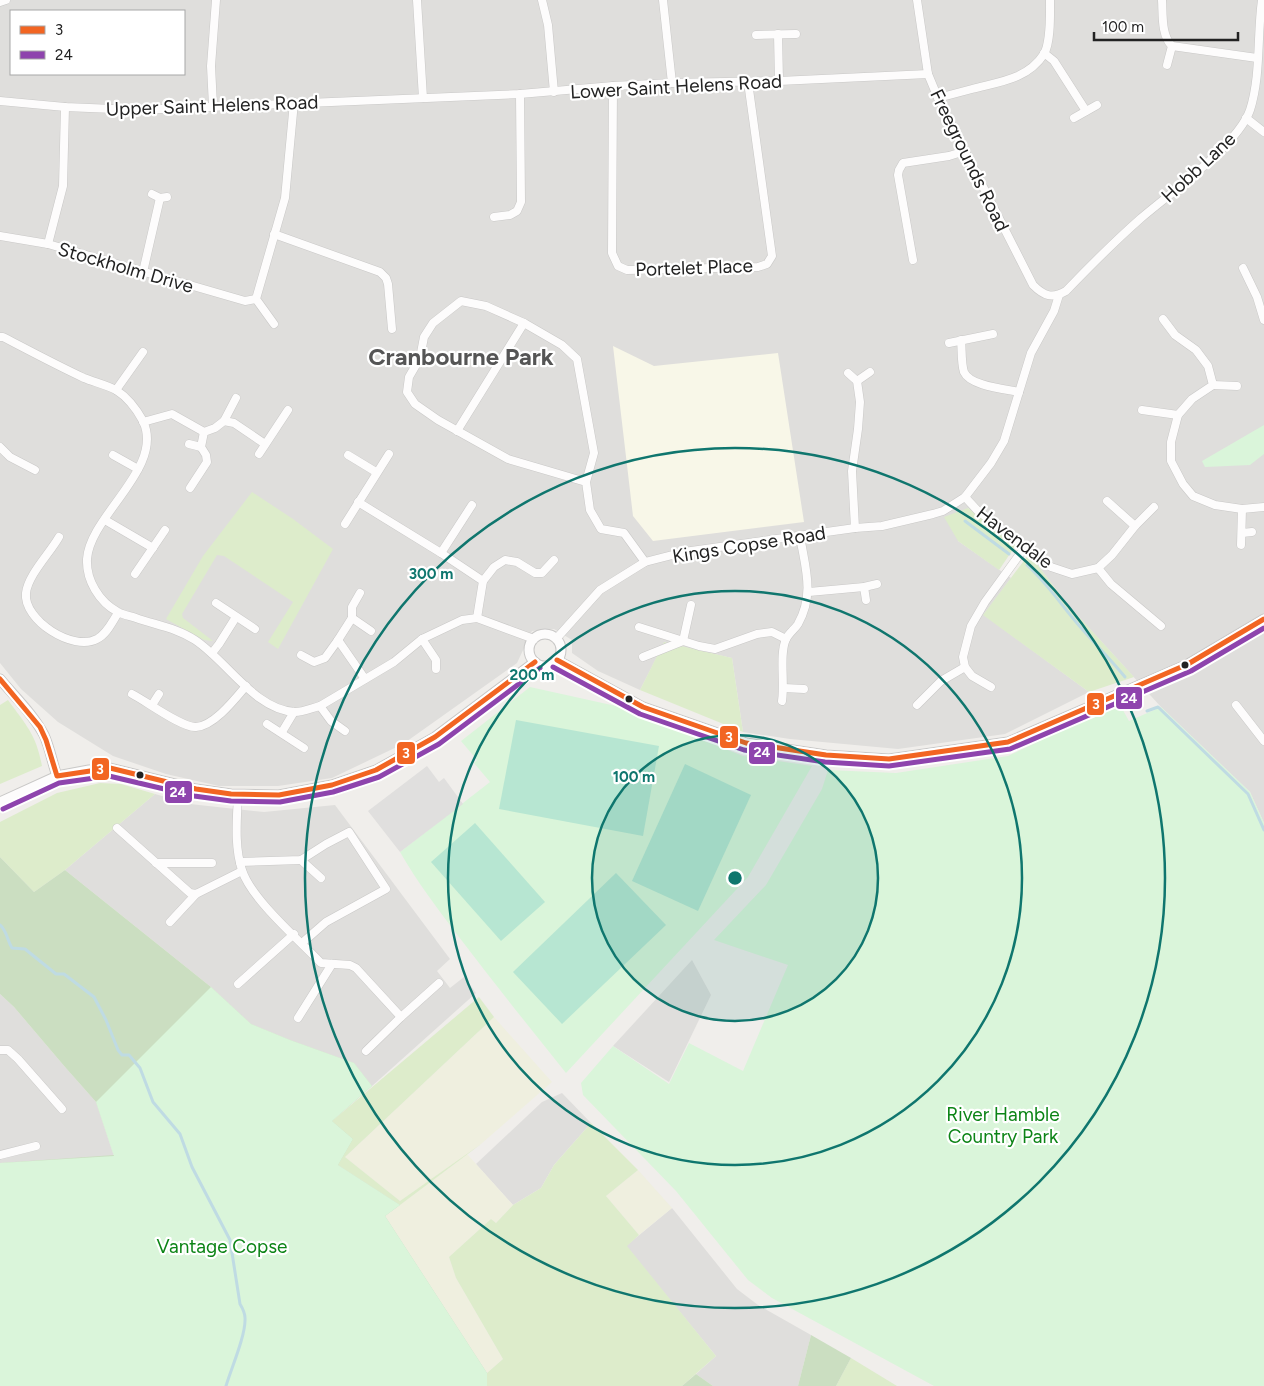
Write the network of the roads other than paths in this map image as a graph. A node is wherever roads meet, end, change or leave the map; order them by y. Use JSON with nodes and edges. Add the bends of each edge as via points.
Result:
{"nodes":[{"id":1,"x":6,"y":0,"type":"edge"},
{"id":2,"x":216,"y":0,"type":"edge"},
{"id":3,"x":417,"y":0,"type":"edge"},
{"id":4,"x":542,"y":0,"type":"edge"},
{"id":5,"x":663,"y":0,"type":"edge"},
{"id":6,"x":917,"y":0,"type":"edge"},
{"id":7,"x":1050,"y":0,"type":"edge"},
{"id":8,"x":1162,"y":0,"type":"edge"},
{"id":9,"x":1262,"y":0,"type":"edge"},
{"id":10,"x":0,"y":2,"type":"edge"},
{"id":11,"x":1262,"y":17,"type":"edge"},
{"id":12,"x":778,"y":34,"type":"junction"},
{"id":13,"x":796,"y":34,"type":"dead end"},
{"id":14,"x":756,"y":35,"type":"dead end"},
{"id":15,"x":1172,"y":46,"type":"junction"},
{"id":16,"x":1044,"y":53,"type":"junction"},
{"id":17,"x":1257,"y":58,"type":"junction"},
{"id":18,"x":1166,"y":65,"type":"dead end"},
{"id":19,"x":928,"y":74,"type":"junction"},
{"id":20,"x":779,"y":81,"type":"junction"},
{"id":21,"x":748,"y":82,"type":"junction"},
{"id":22,"x":672,"y":83,"type":"junction"},
{"id":23,"x":613,"y":86,"type":"junction"},
{"id":24,"x":554,"y":92,"type":"junction"},
{"id":25,"x":520,"y":94,"type":"junction"},
{"id":26,"x":423,"y":98,"type":"junction"},
{"id":27,"x":938,"y":98,"type":"junction"},
{"id":28,"x":0,"y":101,"type":"edge"},
{"id":29,"x":294,"y":102,"type":"junction"},
{"id":30,"x":1097,"y":105,"type":"dead end"},
{"id":31,"x":213,"y":106,"type":"junction"},
{"id":32,"x":65,"y":107,"type":"junction"},
{"id":33,"x":1086,"y":111,"type":"junction"},
{"id":34,"x":1074,"y":118,"type":"dead end"},
{"id":35,"x":1246,"y":118,"type":"junction"},
{"id":36,"x":1264,"y":132,"type":"edge"},
{"id":37,"x":965,"y":151,"type":"junction"},
{"id":38,"x":152,"y":194,"type":"dead end"},
{"id":39,"x":494,"y":217,"type":"dead end"},
{"id":40,"x":274,"y":234,"type":"junction"},
{"id":41,"x":0,"y":236,"type":"edge"},
{"id":42,"x":48,"y":244,"type":"junction"},
{"id":43,"x":910,"y":255,"type":"dead end"},
{"id":44,"x":1243,"y":268,"type":"dead end"},
{"id":45,"x":143,"y":272,"type":"junction"},
{"id":46,"x":1059,"y":295,"type":"junction"},
{"id":47,"x":256,"y":299,"type":"junction"},
{"id":48,"x":1163,"y":319,"type":"dead end"},
{"id":49,"x":1264,"y":320,"type":"edge"},
{"id":50,"x":524,"y":323,"type":"junction"},
{"id":51,"x":274,"y":324,"type":"dead end"},
{"id":52,"x":392,"y":329,"type":"dead end"},
{"id":53,"x":993,"y":334,"type":"dead end"},
{"id":54,"x":0,"y":337,"type":"edge"},
{"id":55,"x":961,"y":340,"type":"junction"},
{"id":56,"x":949,"y":343,"type":"dead end"},
{"id":57,"x":143,"y":352,"type":"dead end"},
{"id":58,"x":870,"y":372,"type":"dead end"},
{"id":59,"x":848,"y":373,"type":"dead end"},
{"id":60,"x":857,"y":381,"type":"junction"},
{"id":61,"x":1213,"y":385,"type":"junction"},
{"id":62,"x":1237,"y":386,"type":"dead end"},
{"id":63,"x":116,"y":390,"type":"junction"},
{"id":64,"x":1019,"y":392,"type":"junction"},
{"id":65,"x":236,"y":398,"type":"dead end"},
{"id":66,"x":288,"y":410,"type":"dead end"},
{"id":67,"x":1142,"y":410,"type":"dead end"},
{"id":68,"x":1178,"y":415,"type":"junction"},
{"id":69,"x":224,"y":421,"type":"junction"},
{"id":70,"x":143,"y":422,"type":"junction"},
{"id":71,"x":457,"y":431,"type":"junction"},
{"id":72,"x":204,"y":432,"type":"junction"},
{"id":73,"x":189,"y":444,"type":"dead end"},
{"id":74,"x":265,"y":444,"type":"junction"},
{"id":75,"x":0,"y":447,"type":"edge"},
{"id":76,"x":201,"y":447,"type":"junction"},
{"id":77,"x":259,"y":454,"type":"dead end"},
{"id":78,"x":389,"y":454,"type":"dead end"},
{"id":79,"x":113,"y":455,"type":"dead end"},
{"id":80,"x":348,"y":455,"type":"dead end"},
{"id":81,"x":138,"y":469,"type":"junction"},
{"id":82,"x":35,"y":470,"type":"dead end"},
{"id":83,"x":376,"y":472,"type":"junction"},
{"id":84,"x":586,"y":482,"type":"junction"},
{"id":85,"x":190,"y":488,"type":"dead end"},
{"id":86,"x":965,"y":497,"type":"junction"},
{"id":87,"x":1107,"y":501,"type":"dead end"},
{"id":88,"x":358,"y":502,"type":"junction"},
{"id":89,"x":472,"y":505,"type":"dead end"},
{"id":90,"x":1154,"y":507,"type":"dead end"},
{"id":91,"x":1264,"y":507,"type":"edge"},
{"id":92,"x":1242,"y":509,"type":"junction"},
{"id":93,"x":105,"y":520,"type":"junction"},
{"id":94,"x":345,"y":524,"type":"dead end"},
{"id":95,"x":1135,"y":526,"type":"junction"},
{"id":96,"x":855,"y":528,"type":"junction"},
{"id":97,"x":165,"y":530,"type":"dead end"},
{"id":98,"x":1242,"y":532,"type":"junction"},
{"id":99,"x":1252,"y":532,"type":"dead end"},
{"id":100,"x":59,"y":536,"type":"dead end"},
{"id":101,"x":800,"y":536,"type":"junction"},
{"id":102,"x":1241,"y":546,"type":"dead end"},
{"id":103,"x":1025,"y":547,"type":"junction"},
{"id":104,"x":53,"y":548,"type":"junction"},
{"id":105,"x":153,"y":548,"type":"junction"},
{"id":106,"x":441,"y":553,"type":"junction"},
{"id":107,"x":60,"y":554,"type":"dead end"},
{"id":108,"x":554,"y":560,"type":"dead end"},
{"id":109,"x":645,"y":562,"type":"junction"},
{"id":110,"x":1098,"y":568,"type":"junction"},
{"id":111,"x":135,"y":574,"type":"dead end"},
{"id":112,"x":483,"y":581,"type":"junction"},
{"id":113,"x":877,"y":584,"type":"dead end"},
{"id":114,"x":864,"y":587,"type":"junction"},
{"id":115,"x":809,"y":592,"type":"junction"},
{"id":116,"x":360,"y":594,"type":"dead end"},
{"id":117,"x":866,"y":600,"type":"dead end"},
{"id":118,"x":216,"y":603,"type":"dead end"},
{"id":119,"x":691,"y":605,"type":"dead end"},
{"id":120,"x":118,"y":613,"type":"junction"},
{"id":121,"x":236,"y":617,"type":"junction"},
{"id":122,"x":352,"y":618,"type":"junction"},
{"id":123,"x":477,"y":618,"type":"junction"},
{"id":124,"x":1264,"y":619,"type":"edge"},
{"id":125,"x":1161,"y":626,"type":"dead end"},
{"id":126,"x":639,"y":627,"type":"dead end"},
{"id":127,"x":255,"y":629,"type":"dead end"},
{"id":128,"x":371,"y":631,"type":"dead end"},
{"id":129,"x":422,"y":638,"type":"junction"},
{"id":130,"x":556,"y":638,"type":"junction"},
{"id":131,"x":534,"y":639,"type":"junction"},
{"id":132,"x":786,"y":639,"type":"junction"},
{"id":133,"x":338,"y":640,"type":"junction"},
{"id":134,"x":683,"y":640,"type":"junction"},
{"id":135,"x":212,"y":652,"type":"junction"},
{"id":136,"x":301,"y":655,"type":"dead end"},
{"id":137,"x":643,"y":657,"type":"dead end"},
{"id":138,"x":436,"y":660,"type":"junction"},
{"id":139,"x":557,"y":660,"type":"junction"},
{"id":140,"x":535,"y":662,"type":"junction"},
{"id":141,"x":444,"y":663,"type":"dead end"},
{"id":142,"x":965,"y":667,"type":"junction"},
{"id":143,"x":436,"y":669,"type":"dead end"},
{"id":144,"x":0,"y":679,"type":"edge"},
{"id":145,"x":365,"y":679,"type":"junction"},
{"id":146,"x":989,"y":684,"type":"dead end"},
{"id":147,"x":246,"y":686,"type":"junction"},
{"id":148,"x":784,"y":688,"type":"junction"},
{"id":149,"x":804,"y":690,"type":"dead end"},
{"id":150,"x":132,"y":694,"type":"dead end"},
{"id":151,"x":158,"y":694,"type":"dead end"},
{"id":152,"x":924,"y":696,"type":"junction"},
{"id":153,"x":782,"y":701,"type":"dead end"},
{"id":154,"x":930,"y":702,"type":"dead end"},
{"id":155,"x":917,"y":704,"type":"dead end"},
{"id":156,"x":152,"y":705,"type":"junction"},
{"id":157,"x":1236,"y":705,"type":"dead end"},
{"id":158,"x":320,"y":706,"type":"junction"},
{"id":159,"x":294,"y":712,"type":"junction"},
{"id":160,"x":267,"y":724,"type":"dead end"},
{"id":161,"x":345,"y":731,"type":"dead end"},
{"id":162,"x":282,"y":732,"type":"junction"},
{"id":163,"x":1264,"y":740,"type":"edge"},
{"id":164,"x":304,"y":748,"type":"dead end"},
{"id":165,"x":57,"y":776,"type":"junction"},
{"id":166,"x":238,"y":794,"type":"junction"},
{"id":167,"x":0,"y":802,"type":"edge"},
{"id":168,"x":117,"y":828,"type":"dead end"},
{"id":169,"x":302,"y":860,"type":"junction"},
{"id":170,"x":240,"y":862,"type":"junction"},
{"id":171,"x":156,"y":863,"type":"junction"},
{"id":172,"x":212,"y":863,"type":"dead end"},
{"id":173,"x":242,"y":871,"type":"junction"},
{"id":174,"x":321,"y":878,"type":"dead end"},
{"id":175,"x":196,"y":894,"type":"junction"},
{"id":176,"x":170,"y":922,"type":"dead end"},
{"id":177,"x":294,"y":934,"type":"junction"},
{"id":178,"x":302,"y":943,"type":"junction"},
{"id":179,"x":332,"y":964,"type":"junction"},
{"id":180,"x":439,"y":983,"type":"dead end"},
{"id":181,"x":238,"y":984,"type":"dead end"},
{"id":182,"x":401,"y":1017,"type":"junction"},
{"id":183,"x":298,"y":1018,"type":"dead end"},
{"id":184,"x":0,"y":1050,"type":"edge"},
{"id":185,"x":366,"y":1051,"type":"dead end"},
{"id":186,"x":62,"y":1109,"type":"dead end"},
{"id":187,"x":36,"y":1146,"type":"dead end"},
{"id":188,"x":0,"y":1155,"type":"edge"}],
"edges":[{"from":1,"to":10,"type":"street"},
{"from":2,"to":31,"type":"street","via":[[211,66]]},
{"from":3,"to":26,"type":"street"},
{"from":4,"to":24,"type":"street","via":[[548,25]]},
{"from":5,"to":22,"type":"street"},
{"from":6,"to":19,"type":"street","name":"Freegrounds Road"},
{"from":7,"to":16,"type":"street"},
{"from":8,"to":15,"type":"street","via":[[1165,33]]},
{"from":9,"to":11,"type":"street","name":"Hobb Lane"},
{"from":11,"to":17,"type":"street","name":"Hobb Lane"},
{"from":12,"to":13,"type":"street"},
{"from":12,"to":14,"type":"street"},
{"from":12,"to":20,"type":"street"},
{"from":15,"to":17,"type":"street"},
{"from":15,"to":18,"type":"street"},
{"from":16,"to":27,"type":"street","via":[[1016,78]]},
{"from":16,"to":33,"type":"street","via":[[1054,61]]},
{"from":17,"to":35,"type":"street","name":"Hobb Lane","via":[[1254,91]]},
{"from":19,"to":20,"type":"street","name":"Lower Saint Helens Road"},
{"from":19,"to":27,"type":"street","name":"Freegrounds Road"},
{"from":20,"to":21,"type":"street","name":"Lower Saint Helens Road"},
{"from":21,"to":22,"type":"street","name":"Lower Saint Helens Road"},
{"from":21,"to":23,"type":"street","name":"Portelet Place","via":[[772,256],[767,264],[758,267],[627,270],[618,266],[612,254]]},
{"from":22,"to":23,"type":"street","name":"Lower Saint Helens Road"},
{"from":23,"to":24,"type":"street","name":"Lower Saint Helens Road"},
{"from":24,"to":25,"type":"street","name":"Lower Saint Helens Road"},
{"from":25,"to":26,"type":"street","name":"Lower Saint Helens Road"},
{"from":25,"to":39,"type":"street","via":[[521,202],[517,211],[510,215]]},
{"from":26,"to":29,"type":"street","name":"Upper Saint Helens Road"},
{"from":27,"to":37,"type":"street","name":"Freegrounds Road"},
{"from":28,"to":32,"type":"street","name":"Upper Saint Helens Road"},
{"from":29,"to":31,"type":"street","name":"Upper Saint Helens Road"},
{"from":29,"to":40,"type":"street","via":[[284,198]]},
{"from":30,"to":33,"type":"street"},
{"from":31,"to":32,"type":"street","name":"Upper Saint Helens Road","via":[[138,110]]},
{"from":32,"to":42,"type":"street","name":"Stockholm Drive","via":[[62,186]]},
{"from":33,"to":34,"type":"street"},
{"from":35,"to":36,"type":"street"},
{"from":35,"to":46,"type":"street","name":"Hobb Lane","via":[[1232,138]]},
{"from":37,"to":43,"type":"street","via":[[903,163],[899,170]]},
{"from":37,"to":46,"type":"street","name":"Freegrounds Road","via":[[1033,285],[1044,295]]},
{"from":38,"to":45,"type":"street","via":[[164,197]]},
{"from":40,"to":47,"type":"street"},
{"from":40,"to":52,"type":"street","via":[[380,272],[388,284]]},
{"from":41,"to":42,"type":"street","name":"Stockholm Drive"},
{"from":42,"to":45,"type":"street","name":"Stockholm Drive"},
{"from":44,"to":49,"type":"street"},
{"from":45,"to":47,"type":"street","name":"Stockholm Drive","via":[[245,301]]},
{"from":46,"to":64,"type":"street","via":[[1031,353]]},
{"from":47,"to":51,"type":"street"},
{"from":48,"to":61,"type":"street","via":[[1175,335],[1196,350],[1208,366]]},
{"from":50,"to":71,"type":"street"},
{"from":50,"to":71,"type":"street","via":[[486,306],[461,301],[433,324],[424,337],[420,358],[409,377],[407,392],[415,404]]},
{"from":50,"to":84,"type":"street","via":[[562,345],[577,359],[594,453]]},
{"from":53,"to":55,"type":"street"},
{"from":54,"to":63,"type":"street"},
{"from":55,"to":56,"type":"street"},
{"from":55,"to":64,"type":"street","via":[[965,373],[971,379]]},
{"from":57,"to":63,"type":"street"},
{"from":58,"to":60,"type":"street"},
{"from":59,"to":60,"type":"street"},
{"from":60,"to":96,"type":"street","via":[[860,402],[852,471]]},
{"from":61,"to":62,"type":"street"},
{"from":61,"to":68,"type":"street","via":[[1192,399]]},
{"from":63,"to":70,"type":"street","via":[[127,399]]},
{"from":64,"to":86,"type":"street","via":[[1004,441]]},
{"from":65,"to":69,"type":"street"},
{"from":66,"to":74,"type":"street"},
{"from":67,"to":68,"type":"street"},
{"from":68,"to":92,"type":"street","via":[[1171,442],[1171,461],[1183,484],[1193,496],[1215,505]]},
{"from":69,"to":72,"type":"street"},
{"from":69,"to":74,"type":"street","via":[[234,423]]},
{"from":70,"to":72,"type":"street","via":[[172,414]]},
{"from":70,"to":81,"type":"street","via":[[147,444]]},
{"from":71,"to":84,"type":"street","via":[[508,459]]},
{"from":72,"to":76,"type":"street"},
{"from":73,"to":76,"type":"street"},
{"from":74,"to":77,"type":"street"},
{"from":75,"to":82,"type":"street","via":[[10,457]]},
{"from":76,"to":85,"type":"street","via":[[207,462]]},
{"from":78,"to":83,"type":"street"},
{"from":79,"to":81,"type":"street"},
{"from":80,"to":83,"type":"street"},
{"from":81,"to":93,"type":"street"},
{"from":83,"to":88,"type":"street"},
{"from":84,"to":109,"type":"street","via":[[590,510],[601,529],[624,533]]},
{"from":86,"to":96,"type":"street","name":"Kings Copse Road","via":[[933,514],[882,526]]},
{"from":86,"to":103,"type":"street","name":"Havendale"},
{"from":87,"to":95,"type":"street"},
{"from":88,"to":94,"type":"street"},
{"from":88,"to":106,"type":"street"},
{"from":89,"to":106,"type":"street"},
{"from":90,"to":95,"type":"street"},
{"from":91,"to":92,"type":"street"},
{"from":92,"to":98,"type":"street"},
{"from":93,"to":105,"type":"street"},
{"from":93,"to":120,"type":"street","via":[[91,540],[87,562],[97,594]]},
{"from":95,"to":110,"type":"street"},
{"from":96,"to":101,"type":"street","name":"Kings Copse Road"},
{"from":97,"to":105,"type":"street"},
{"from":98,"to":99,"type":"street"},
{"from":98,"to":102,"type":"street"},
{"from":100,"to":104,"type":"street"},
{"from":101,"to":109,"type":"street","name":"Kings Copse Road","via":[[684,552]]},
{"from":101,"to":115,"type":"street"},
{"from":103,"to":110,"type":"street","name":"Havendale","via":[[1051,567],[1072,574]]},
{"from":103,"to":142,"type":"street","via":[[971,626]]},
{"from":104,"to":107,"type":"street"},
{"from":104,"to":120,"type":"street","via":[[26,591],[26,601],[38,620],[60,636],[88,643],[104,635]]},
{"from":105,"to":111,"type":"street"},
{"from":106,"to":112,"type":"street"},
{"from":108,"to":112,"type":"street","via":[[542,573],[535,573],[518,562],[505,560],[494,567]]},
{"from":109,"to":130,"type":"street","name":"Kings Copse Road","via":[[600,590]]},
{"from":110,"to":125,"type":"street","via":[[1111,584]]},
{"from":112,"to":123,"type":"street"},
{"from":113,"to":114,"type":"street"},
{"from":114,"to":115,"type":"street"},
{"from":114,"to":117,"type":"street"},
{"from":115,"to":132,"type":"street","via":[[798,624]]},
{"from":116,"to":122,"type":"street","via":[[352,607]]},
{"from":118,"to":121,"type":"street"},
{"from":119,"to":134,"type":"street"},
{"from":120,"to":135,"type":"street","via":[[182,632]]},
{"from":121,"to":127,"type":"street"},
{"from":121,"to":135,"type":"street"},
{"from":122,"to":128,"type":"street"},
{"from":122,"to":133,"type":"street"},
{"from":123,"to":129,"type":"street","via":[[462,620]]},
{"from":123,"to":131,"type":"street"},
{"from":124,"to":139,"type":"street","via":[[1188,664],[1008,742],[889,759],[826,755],[746,743],[643,707]]},
{"from":126,"to":134,"type":"street"},
{"from":129,"to":138,"type":"street"},
{"from":129,"to":145,"type":"street","via":[[394,662]]},
{"from":130,"to":131,"type":"street","via":[[544,635]]},
{"from":130,"to":139,"type":"street","via":[[561,648]]},
{"from":131,"to":140,"type":"street","via":[[530,653]]},
{"from":132,"to":134,"type":"street","via":[[772,632],[757,634],[715,649]]},
{"from":132,"to":148,"type":"street"},
{"from":133,"to":136,"type":"street","via":[[325,658],[314,662]]},
{"from":133,"to":145,"type":"street"},
{"from":134,"to":137,"type":"street"},
{"from":135,"to":147,"type":"street"},
{"from":138,"to":141,"type":"street"},
{"from":138,"to":143,"type":"street"},
{"from":139,"to":140,"type":"street","via":[[548,666]]},
{"from":140,"to":166,"type":"street","via":[[435,737],[376,770],[332,785],[287,793]]},
{"from":142,"to":146,"type":"street","via":[[972,676]]},
{"from":142,"to":152,"type":"street"},
{"from":144,"to":165,"type":"street","via":[[34,719],[50,748]]},
{"from":145,"to":158,"type":"street"},
{"from":147,"to":156,"type":"street","via":[[228,707],[196,727],[181,723]]},
{"from":147,"to":159,"type":"street","via":[[261,700]]},
{"from":148,"to":149,"type":"street"},
{"from":148,"to":153,"type":"street"},
{"from":150,"to":156,"type":"street"},
{"from":151,"to":156,"type":"street"},
{"from":152,"to":154,"type":"street"},
{"from":152,"to":155,"type":"street"},
{"from":157,"to":163,"type":"street"},
{"from":158,"to":159,"type":"street"},
{"from":158,"to":161,"type":"street","via":[[331,721]]},
{"from":159,"to":162,"type":"street"},
{"from":160,"to":162,"type":"street"},
{"from":162,"to":164,"type":"street"},
{"from":165,"to":166,"type":"street","via":[[110,768],[196,789]]},
{"from":165,"to":167,"type":"street"},
{"from":166,"to":170,"type":"street","via":[[236,837]]},
{"from":168,"to":171,"type":"street"},
{"from":169,"to":170,"type":"street"},
{"from":169,"to":174,"type":"street"},
{"from":169,"to":178,"type":"street","via":[[348,832],[386,889],[326,922]]},
{"from":170,"to":173,"type":"street"},
{"from":171,"to":172,"type":"street"},
{"from":171,"to":175,"type":"street","via":[[190,893]]},
{"from":173,"to":175,"type":"street"},
{"from":173,"to":177,"type":"street","via":[[258,899]]},
{"from":175,"to":176,"type":"street"},
{"from":177,"to":178,"type":"street"},
{"from":177,"to":181,"type":"street"},
{"from":178,"to":179,"type":"street","via":[[322,963]]},
{"from":179,"to":182,"type":"street","via":[[356,968]]},
{"from":179,"to":183,"type":"street"},
{"from":180,"to":182,"type":"street"},
{"from":182,"to":185,"type":"street"},
{"from":184,"to":186,"type":"street","via":[[8,1050],[18,1059]]},
{"from":187,"to":188,"type":"street"}]}
